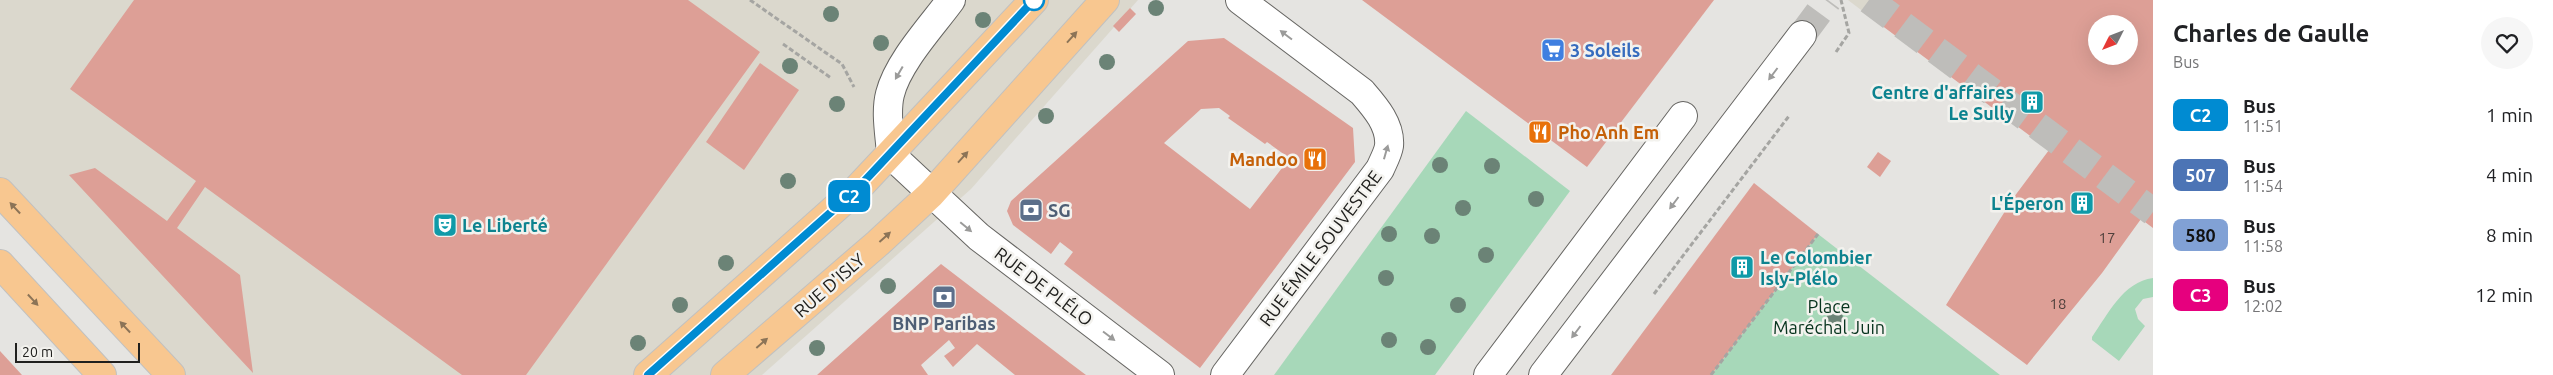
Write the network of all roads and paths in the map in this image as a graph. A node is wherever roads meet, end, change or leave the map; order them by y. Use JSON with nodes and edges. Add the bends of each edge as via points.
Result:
{"nodes":[{"id":1,"x":750,"y":0,"type":"edge"},
{"id":2,"x":951,"y":0,"type":"edge"},
{"id":3,"x":1034,"y":0,"type":"edge"},
{"id":4,"x":1105,"y":0,"type":"edge"},
{"id":5,"x":1240,"y":0,"type":"edge"},
{"id":6,"x":756,"y":1,"type":"edge"},
{"id":7,"x":1802,"y":35,"type":"tunnel mouth"},
{"id":8,"x":783,"y":44,"type":"dead end"},
{"id":9,"x":842,"y":64,"type":"dead end"},
{"id":10,"x":831,"y":78,"type":"dead end"},
{"id":11,"x":1683,"y":116,"type":"dead end"},
{"id":12,"x":891,"y":155,"type":"junction"},
{"id":13,"x":1746,"y":175,"type":"dead end"},
{"id":14,"x":0,"y":192,"type":"edge"},
{"id":15,"x":931,"y":194,"type":"junction"},
{"id":16,"x":1818,"y":234,"type":"dead end"},
{"id":17,"x":0,"y":264,"type":"edge"},
{"id":18,"x":1650,"y":298,"type":"dead end"},
{"id":19,"x":102,"y":375,"type":"edge"},
{"id":20,"x":171,"y":375,"type":"edge"},
{"id":21,"x":648,"y":375,"type":"edge"},
{"id":22,"x":725,"y":375,"type":"edge"},
{"id":23,"x":1160,"y":375,"type":"edge"},
{"id":24,"x":1225,"y":375,"type":"edge"},
{"id":25,"x":1488,"y":375,"type":"edge"},
{"id":26,"x":1543,"y":375,"type":"edge"},
{"id":27,"x":1711,"y":375,"type":"edge"}],
"edges":[{"from":1,"to":6,"type":"path"},
{"from":2,"to":12,"type":"street","one_way":true,"via":[[896,76],[890,94]]},
{"from":3,"to":12,"type":"main road"},
{"from":15,"to":4,"type":"main road","name":"RUE D'ISLY","one_way":true},
{"from":24,"to":5,"type":"street","name":"RUE ÉMILE SOUVESTRE","one_way":true,"via":[[1380,169],[1389,146],[1386,127],[1362,92]]},
{"from":6,"to":9,"type":"path"},
{"from":7,"to":26,"type":"street","one_way":true},
{"from":8,"to":10,"type":"path"},
{"from":11,"to":25,"type":"street"},
{"from":12,"to":15,"type":"street"},
{"from":12,"to":21,"type":"main road","via":[[813,229]]},
{"from":13,"to":18,"type":"path"},
{"from":20,"to":14,"type":"main road","one_way":true},
{"from":22,"to":15,"type":"main road","name":"RUE D'ISLY","one_way":true},
{"from":15,"to":23,"type":"street","name":"RUE DE PLÉLO","one_way":true,"via":[[979,237]]},
{"from":16,"to":27,"type":"path"},
{"from":17,"to":19,"type":"main road","one_way":true}]}
